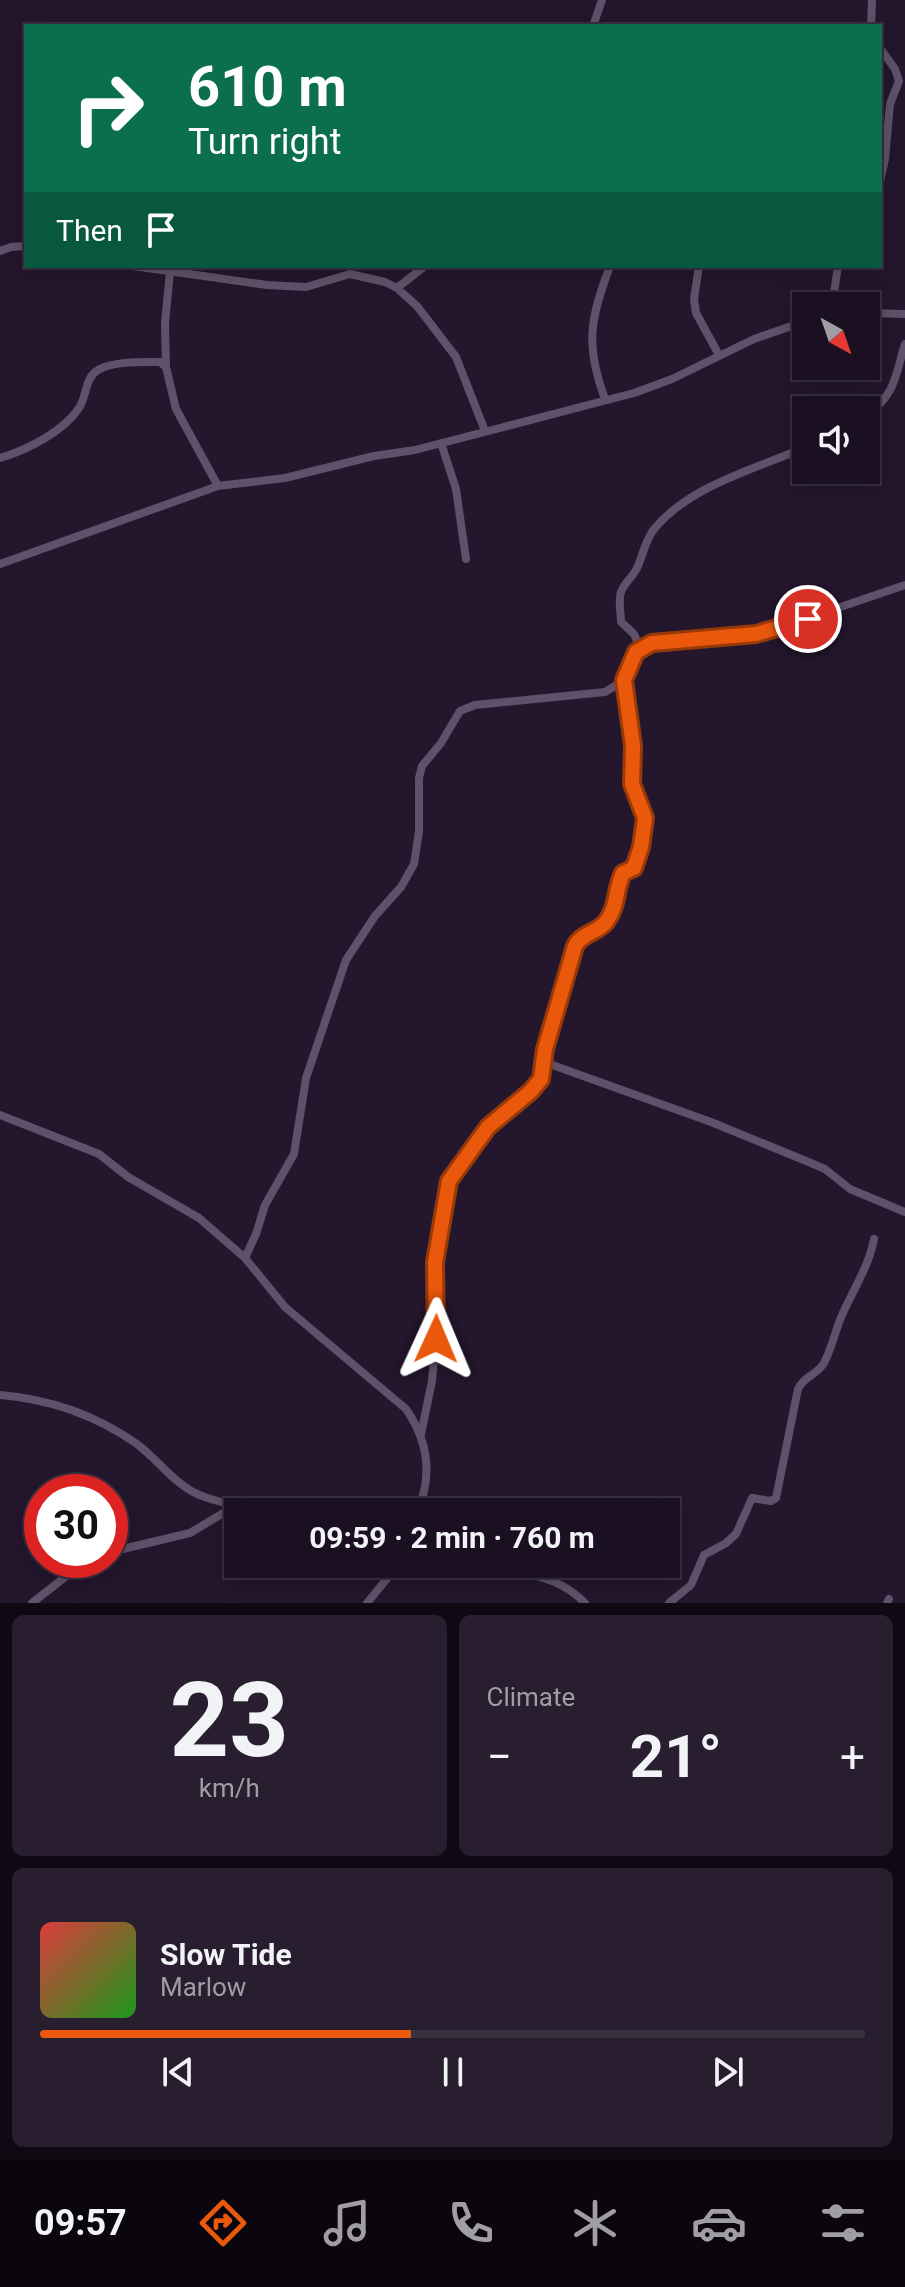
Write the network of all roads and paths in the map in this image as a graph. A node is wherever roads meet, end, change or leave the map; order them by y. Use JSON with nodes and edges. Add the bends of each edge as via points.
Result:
{"nodes":[{"id":1,"x":602,"y":0,"type":"edge"},
{"id":2,"x":872,"y":0,"type":"edge"},
{"id":3,"x":594,"y":24,"type":"edge"},
{"id":4,"x":871,"y":24,"type":"edge"},
{"id":5,"x":882,"y":51,"type":"edge"},
{"id":6,"x":882,"y":170,"type":"edge"},
{"id":7,"x":24,"y":246,"type":"edge"},
{"id":8,"x":0,"y":251,"type":"edge"},
{"id":9,"x":145,"y":268,"type":"edge"},
{"id":10,"x":422,"y":268,"type":"edge"},
{"id":11,"x":609,"y":268,"type":"edge"},
{"id":12,"x":699,"y":268,"type":"edge"},
{"id":13,"x":838,"y":268,"type":"edge"},
{"id":14,"x":170,"y":272,"type":"junction"},
{"id":15,"x":397,"y":288,"type":"junction"},
{"id":16,"x":834,"y":292,"type":"edge"},
{"id":17,"x":880,"y":313,"type":"edge"},
{"id":18,"x":905,"y":314,"type":"edge"},
{"id":19,"x":792,"y":326,"type":"edge"},
{"id":20,"x":905,"y":344,"type":"edge"},
{"id":21,"x":719,"y":355,"type":"junction"},
{"id":22,"x":166,"y":367,"type":"junction"},
{"id":23,"x":605,"y":399,"type":"junction"},
{"id":24,"x":880,"y":405,"type":"edge"},
{"id":25,"x":485,"y":431,"type":"junction"},
{"id":26,"x":441,"y":443,"type":"junction"},
{"id":27,"x":792,"y":452,"type":"edge"},
{"id":28,"x":0,"y":458,"type":"edge"},
{"id":29,"x":218,"y":486,"type":"junction"},
{"id":30,"x":466,"y":559,"type":"dead end"},
{"id":31,"x":0,"y":564,"type":"edge"},
{"id":32,"x":905,"y":585,"type":"edge"},
{"id":33,"x":640,"y":648,"type":"junction"},
{"id":34,"x":624,"y":680,"type":"junction"},
{"id":35,"x":544,"y":1062,"type":"junction"},
{"id":36,"x":0,"y":1115,"type":"edge"},
{"id":37,"x":905,"y":1212,"type":"edge"},
{"id":38,"x":874,"y":1239,"type":"dead end"},
{"id":39,"x":245,"y":1258,"type":"junction"},
{"id":40,"x":0,"y":1395,"type":"edge"},
{"id":41,"x":421,"y":1434,"type":"junction"},
{"id":42,"x":421,"y":1498,"type":"edge"},
{"id":43,"x":224,"y":1502,"type":"edge"},
{"id":44,"x":224,"y":1513,"type":"edge"},
{"id":45,"x":128,"y":1548,"type":"edge"},
{"id":46,"x":64,"y":1578,"type":"edge"},
{"id":47,"x":386,"y":1578,"type":"edge"},
{"id":48,"x":541,"y":1578,"type":"edge"},
{"id":49,"x":32,"y":1603,"type":"edge"},
{"id":50,"x":367,"y":1603,"type":"edge"},
{"id":51,"x":585,"y":1603,"type":"edge"},
{"id":52,"x":669,"y":1603,"type":"edge"}],
"edges":[{"from":1,"to":3,"type":"street"},
{"from":2,"to":4,"type":"street"},
{"from":5,"to":6,"type":"street","via":[[899,81],[890,104]]},
{"from":7,"to":8,"type":"street"},
{"from":9,"to":14,"type":"street"},
{"from":10,"to":15,"type":"street"},
{"from":11,"to":23,"type":"street","via":[[590,341]]},
{"from":12,"to":21,"type":"street","via":[[696,313]]},
{"from":13,"to":16,"type":"street"},
{"from":14,"to":15,"type":"street","via":[[306,287],[359,274]]},
{"from":14,"to":22,"type":"street"},
{"from":15,"to":25,"type":"street","via":[[456,357]]},
{"from":17,"to":18,"type":"street"},
{"from":19,"to":21,"type":"street"},
{"from":20,"to":24,"type":"street","via":[[892,390]]},
{"from":21,"to":23,"type":"street","via":[[652,387]]},
{"from":22,"to":28,"type":"street","via":[[155,362],[96,370],[80,405],[64,424]]},
{"from":22,"to":29,"type":"street","via":[[176,409]]},
{"from":23,"to":25,"type":"street"},
{"from":25,"to":26,"type":"street"},
{"from":26,"to":29,"type":"street","via":[[285,478]]},
{"from":26,"to":30,"type":"street","via":[[456,489]]},
{"from":27,"to":33,"type":"street","via":[[721,482],[654,529],[620,597],[621,622]]},
{"from":29,"to":31,"type":"street"},
{"from":32,"to":33,"type":"street","via":[[770,631]]},
{"from":33,"to":34,"type":"street"},
{"from":34,"to":35,"type":"street","via":[[632,784],[645,818],[641,847],[634,868],[623,873],[605,924],[578,941]]},
{"from":34,"to":39,"type":"street","via":[[605,692],[466,707],[425,760],[419,778],[414,864],[346,960],[306,1078],[294,1154],[265,1205]]},
{"from":35,"to":37,"type":"street","via":[[811,1163],[844,1186]]},
{"from":35,"to":41,"type":"street","via":[[537,1085],[488,1127],[449,1181],[435,1262],[432,1381]]},
{"from":36,"to":39,"type":"street","via":[[99,1154],[199,1218]]},
{"from":38,"to":52,"type":"street","via":[[823,1365],[798,1389],[776,1498],[752,1498],[736,1534],[704,1555],[691,1585]]},
{"from":39,"to":41,"type":"street","via":[[285,1307],[406,1409]]},
{"from":40,"to":43,"type":"street","via":[[39,1399],[75,1412],[136,1444],[191,1490]]},
{"from":41,"to":42,"type":"street","via":[[426,1481]]},
{"from":44,"to":45,"type":"street","via":[[190,1533]]},
{"from":46,"to":49,"type":"street"},
{"from":47,"to":50,"type":"street"},
{"from":48,"to":51,"type":"street","via":[[564,1584]]}]}
